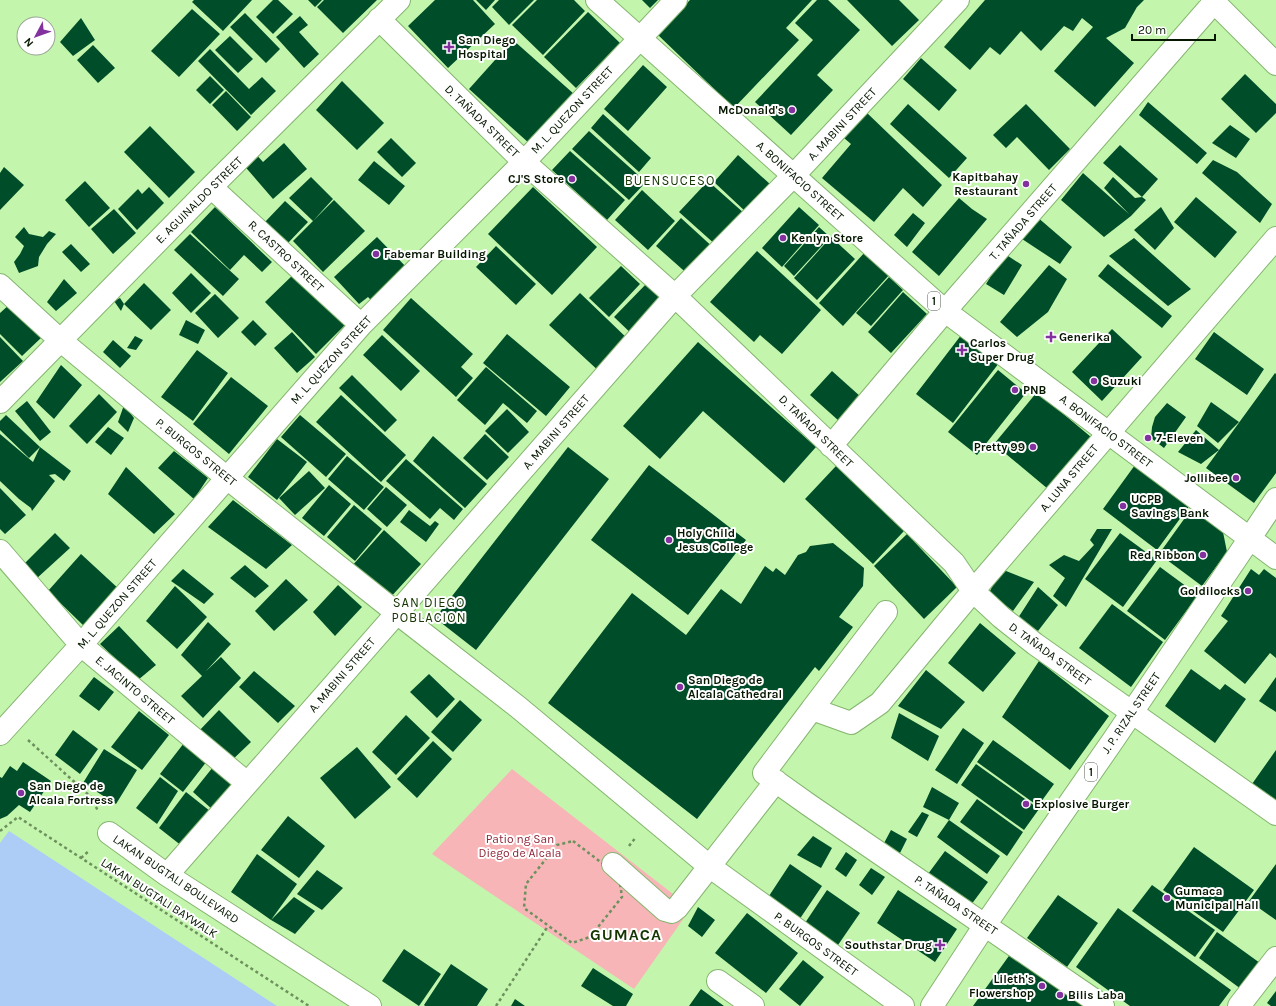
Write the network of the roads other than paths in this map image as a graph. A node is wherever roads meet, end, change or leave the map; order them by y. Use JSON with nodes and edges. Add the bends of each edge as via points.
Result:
{"nodes":[{"id":1,"x":399,"y":0,"type":"edge"},
{"id":2,"x":597,"y":0,"type":"edge"},
{"id":3,"x":676,"y":0,"type":"edge"},
{"id":4,"x":958,"y":0,"type":"edge"},
{"id":5,"x":1214,"y":1,"type":"edge"},
{"id":6,"x":379,"y":19,"type":"junction"},
{"id":7,"x":640,"y":37,"type":"junction"},
{"id":8,"x":1276,"y":64,"type":"edge"},
{"id":9,"x":524,"y":162,"type":"junction"},
{"id":10,"x":794,"y":175,"type":"junction"},
{"id":11,"x":211,"y":187,"type":"junction"},
{"id":12,"x":1276,"y":238,"type":"edge"},
{"id":13,"x":0,"y":285,"type":"edge"},
{"id":14,"x":675,"y":296,"type":"junction"},
{"id":15,"x":945,"y":311,"type":"junction"},
{"id":16,"x":361,"y":325,"type":"junction"},
{"id":17,"x":60,"y":340,"type":"junction"},
{"id":18,"x":0,"y":402,"type":"edge"},
{"id":19,"x":1108,"y":432,"type":"junction"},
{"id":20,"x":831,"y":446,"type":"junction"},
{"id":21,"x":227,"y":478,"type":"junction"},
{"id":22,"x":1276,"y":499,"type":"edge"},
{"id":23,"x":1250,"y":538,"type":"junction"},
{"id":24,"x":0,"y":551,"type":"edge"},
{"id":25,"x":1276,"y":558,"type":"edge"},
{"id":26,"x":973,"y":591,"type":"junction"},
{"id":27,"x":886,"y":612,"type":"dead end"},
{"id":28,"x":397,"y":613,"type":"junction"},
{"id":29,"x":81,"y":646,"type":"junction"},
{"id":30,"x":812,"y":709,"type":"junction"},
{"id":31,"x":1132,"y":713,"type":"junction"},
{"id":32,"x":5,"y":729,"type":"edge"},
{"id":33,"x":776,"y":781,"type":"junction"},
{"id":34,"x":247,"y":783,"type":"junction"},
{"id":35,"x":1276,"y":814,"type":"edge"},
{"id":36,"x":109,"y":833,"type":"road end"},
{"id":37,"x":613,"y":864,"type":"dead end"},
{"id":38,"x":709,"y":866,"type":"junction"},
{"id":39,"x":167,"y":875,"type":"junction"},
{"id":40,"x":985,"y":925,"type":"junction"},
{"id":41,"x":1274,"y":965,"type":"edge"},
{"id":42,"x":718,"y":981,"type":"dead end"},
{"id":43,"x":370,"y":1006,"type":"edge"},
{"id":44,"x":753,"y":1006,"type":"edge"},
{"id":45,"x":903,"y":1006,"type":"edge"},
{"id":46,"x":932,"y":1006,"type":"edge"},
{"id":47,"x":1102,"y":1006,"type":"edge"},
{"id":48,"x":1239,"y":1006,"type":"edge"}],
"edges":[{"from":1,"to":6,"type":"street","name":"E. AGUINALDO STREET"},
{"from":2,"to":7,"type":"street","name":"A. BONIFACIO STREET","number":"1"},
{"from":3,"to":7,"type":"street","name":"M. L. QUEZON STREET"},
{"from":4,"to":10,"type":"street","name":"A. MABINI STREET"},
{"from":5,"to":8,"type":"street"},
{"from":5,"to":15,"type":"street","name":"T. TAÑADA STREET"},
{"from":6,"to":9,"type":"street","name":"D. TAÑADA STREET"},
{"from":6,"to":11,"type":"street","name":"E. AGUINALDO STREET"},
{"from":7,"to":9,"type":"street","name":"M. L. QUEZON STREET"},
{"from":7,"to":10,"type":"street","name":"A. BONIFACIO STREET","number":"1"},
{"from":9,"to":14,"type":"street","name":"D. TAÑADA STREET"},
{"from":9,"to":16,"type":"street","name":"M. L. QUEZON STREET"},
{"from":10,"to":14,"type":"street","name":"A. MABINI STREET"},
{"from":10,"to":15,"type":"street","name":"A. BONIFACIO STREET","number":"1"},
{"from":11,"to":16,"type":"street","name":"R. CASTRO STREET"},
{"from":11,"to":17,"type":"street","name":"E. AGUINALDO STREET"},
{"from":12,"to":19,"type":"street","name":"A. LUNA STREET"},
{"from":13,"to":17,"type":"street","name":"P. BURGOS STREET"},
{"from":14,"to":20,"type":"street","name":"D. TAÑADA STREET"},
{"from":14,"to":28,"type":"street","name":"A. MABINI STREET"},
{"from":15,"to":19,"type":"street","name":"A. BONIFACIO STREET","number":"1"},
{"from":15,"to":20,"type":"street","name":"T. TAÑADA STREET"},
{"from":16,"to":21,"type":"street","name":"M. L. QUEZON STREET"},
{"from":17,"to":18,"type":"street","name":"E. AGUINALDO STREET"},
{"from":17,"to":21,"type":"street","name":"P. BURGOS STREET"},
{"from":19,"to":23,"type":"street","name":"A. BONIFACIO STREET","number":"1"},
{"from":19,"to":26,"type":"street","name":"A. LUNA STREET"},
{"from":20,"to":26,"type":"street","name":"D. TAÑADA STREET","via":[[954,563]]},
{"from":21,"to":28,"type":"street","name":"P. BURGOS STREET"},
{"from":21,"to":29,"type":"street","name":"M. L. QUEZON STREET"},
{"from":22,"to":23,"type":"street","name":"J. P. RIZAL STREET"},
{"from":23,"to":25,"type":"street","name":"A. BONIFACIO STREET"},
{"from":23,"to":31,"type":"street","name":"J. P. RIZAL STREET","number":"1"},
{"from":24,"to":29,"type":"street","name":"E. JACINTO STREET"},
{"from":26,"to":30,"type":"street","name":"A. LUNA STREET","via":[[880,703],[851,723]]},
{"from":26,"to":31,"type":"street","name":"D. TAÑADA STREET","via":[[1001,618]]},
{"from":27,"to":30,"type":"street"},
{"from":28,"to":34,"type":"street","name":"A. MABINI STREET"},
{"from":28,"to":38,"type":"street","name":"P. BURGOS STREET","via":[[518,707]]},
{"from":29,"to":32,"type":"street","name":"M. L. QUEZON STREET"},
{"from":29,"to":34,"type":"street","name":"E. JACINTO STREET"},
{"from":30,"to":33,"type":"street","name":"P. TAÑADA STREET","via":[[764,773]]},
{"from":31,"to":35,"type":"street","name":"D. TAÑADA STREET"},
{"from":31,"to":40,"type":"street","name":"J. P. RIZAL STREET","number":"1"},
{"from":33,"to":38,"type":"street"},
{"from":33,"to":40,"type":"street","name":"P. TAÑADA STREET"},
{"from":34,"to":39,"type":"street","name":"A. MABINI STREET"},
{"from":36,"to":39,"type":"street","name":"LAKAN BUGTALI BOULEVARD"},
{"from":37,"to":38,"type":"street","via":[[665,910],[672,912]]},
{"from":38,"to":45,"type":"street","name":"P. BURGOS STREET"},
{"from":39,"to":43,"type":"street","name":"LAKAN BUGTALI BOULEVARD"},
{"from":40,"to":46,"type":"street","name":"J. P. RIZAL STREET","number":"1"},
{"from":40,"to":47,"type":"street","name":"P. TAÑADA STREET"},
{"from":41,"to":48,"type":"street"},
{"from":42,"to":44,"type":"street"}]}
